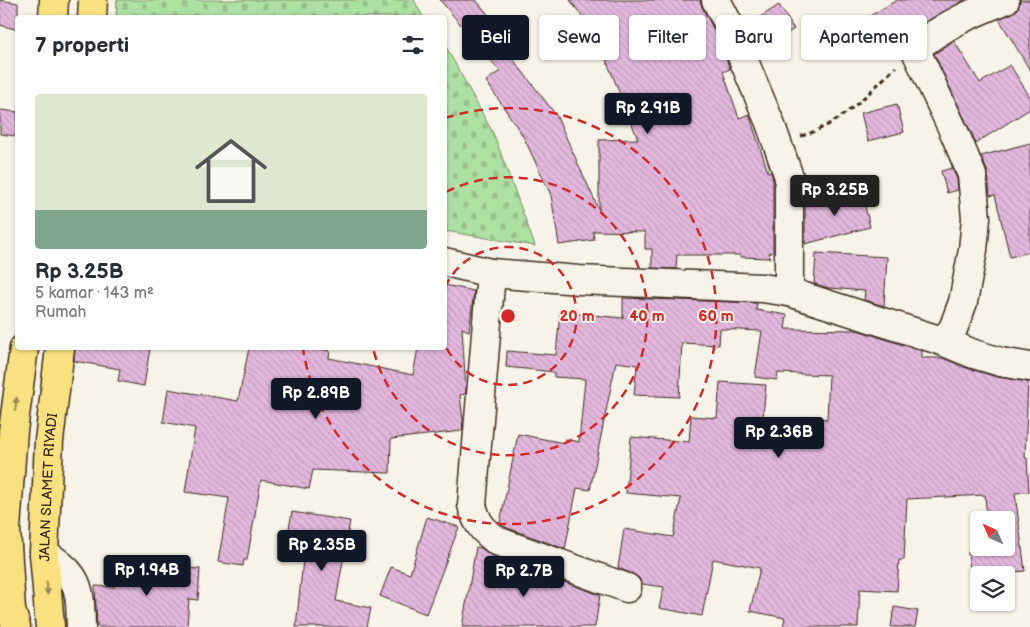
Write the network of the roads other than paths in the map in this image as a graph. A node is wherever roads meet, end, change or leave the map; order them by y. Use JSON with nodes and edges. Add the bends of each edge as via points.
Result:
{"nodes":[{"id":1,"x":54,"y":0,"type":"edge"},
{"id":2,"x":93,"y":0,"type":"edge"},
{"id":3,"x":716,"y":0,"type":"edge"},
{"id":4,"x":1005,"y":0,"type":"edge"},
{"id":5,"x":53,"y":15,"type":"edge"},
{"id":6,"x":92,"y":15,"type":"edge"},
{"id":7,"x":447,"y":262,"type":"edge"},
{"id":8,"x":491,"y":273,"type":"junction"},
{"id":9,"x":789,"y":292,"type":"junction"},
{"id":10,"x":942,"y":341,"type":"junction"},
{"id":11,"x":24,"y":350,"type":"edge"},
{"id":12,"x":60,"y":350,"type":"edge"},
{"id":13,"x":1030,"y":367,"type":"edge"},
{"id":14,"x":44,"y":553,"type":"junction"},
{"id":15,"x":627,"y":588,"type":"dead end"},
{"id":16,"x":16,"y":627,"type":"edge"},
{"id":17,"x":50,"y":627,"type":"edge"},
{"id":18,"x":81,"y":627,"type":"edge"}],
"edges":[{"from":1,"to":5,"type":"main road"},
{"from":2,"to":6,"type":"main road"},
{"from":3,"to":9,"type":"street","via":[[789,177]]},
{"from":4,"to":10,"type":"street","via":[[961,18],[934,33],[915,49],[972,175],[976,218],[963,302],[953,329]]},
{"from":7,"to":8,"type":"street"},
{"from":8,"to":9,"type":"street"},
{"from":8,"to":15,"type":"street","via":[[472,504],[476,520],[497,541]]},
{"from":9,"to":10,"type":"street"},
{"from":10,"to":13,"type":"street","via":[[1001,362]]},
{"from":16,"to":11,"type":"main road","one_way":true,"via":[[11,610],[6,529],[13,431]]},
{"from":12,"to":14,"type":"main road","name":"JALAN SLAMET RIYADI","via":[[50,441]]},
{"from":14,"to":17,"type":"main road","name":"JALAN SLAMET RIYADI","one_way":true},
{"from":14,"to":18,"type":"street","via":[[60,563],[77,584]]}]}
